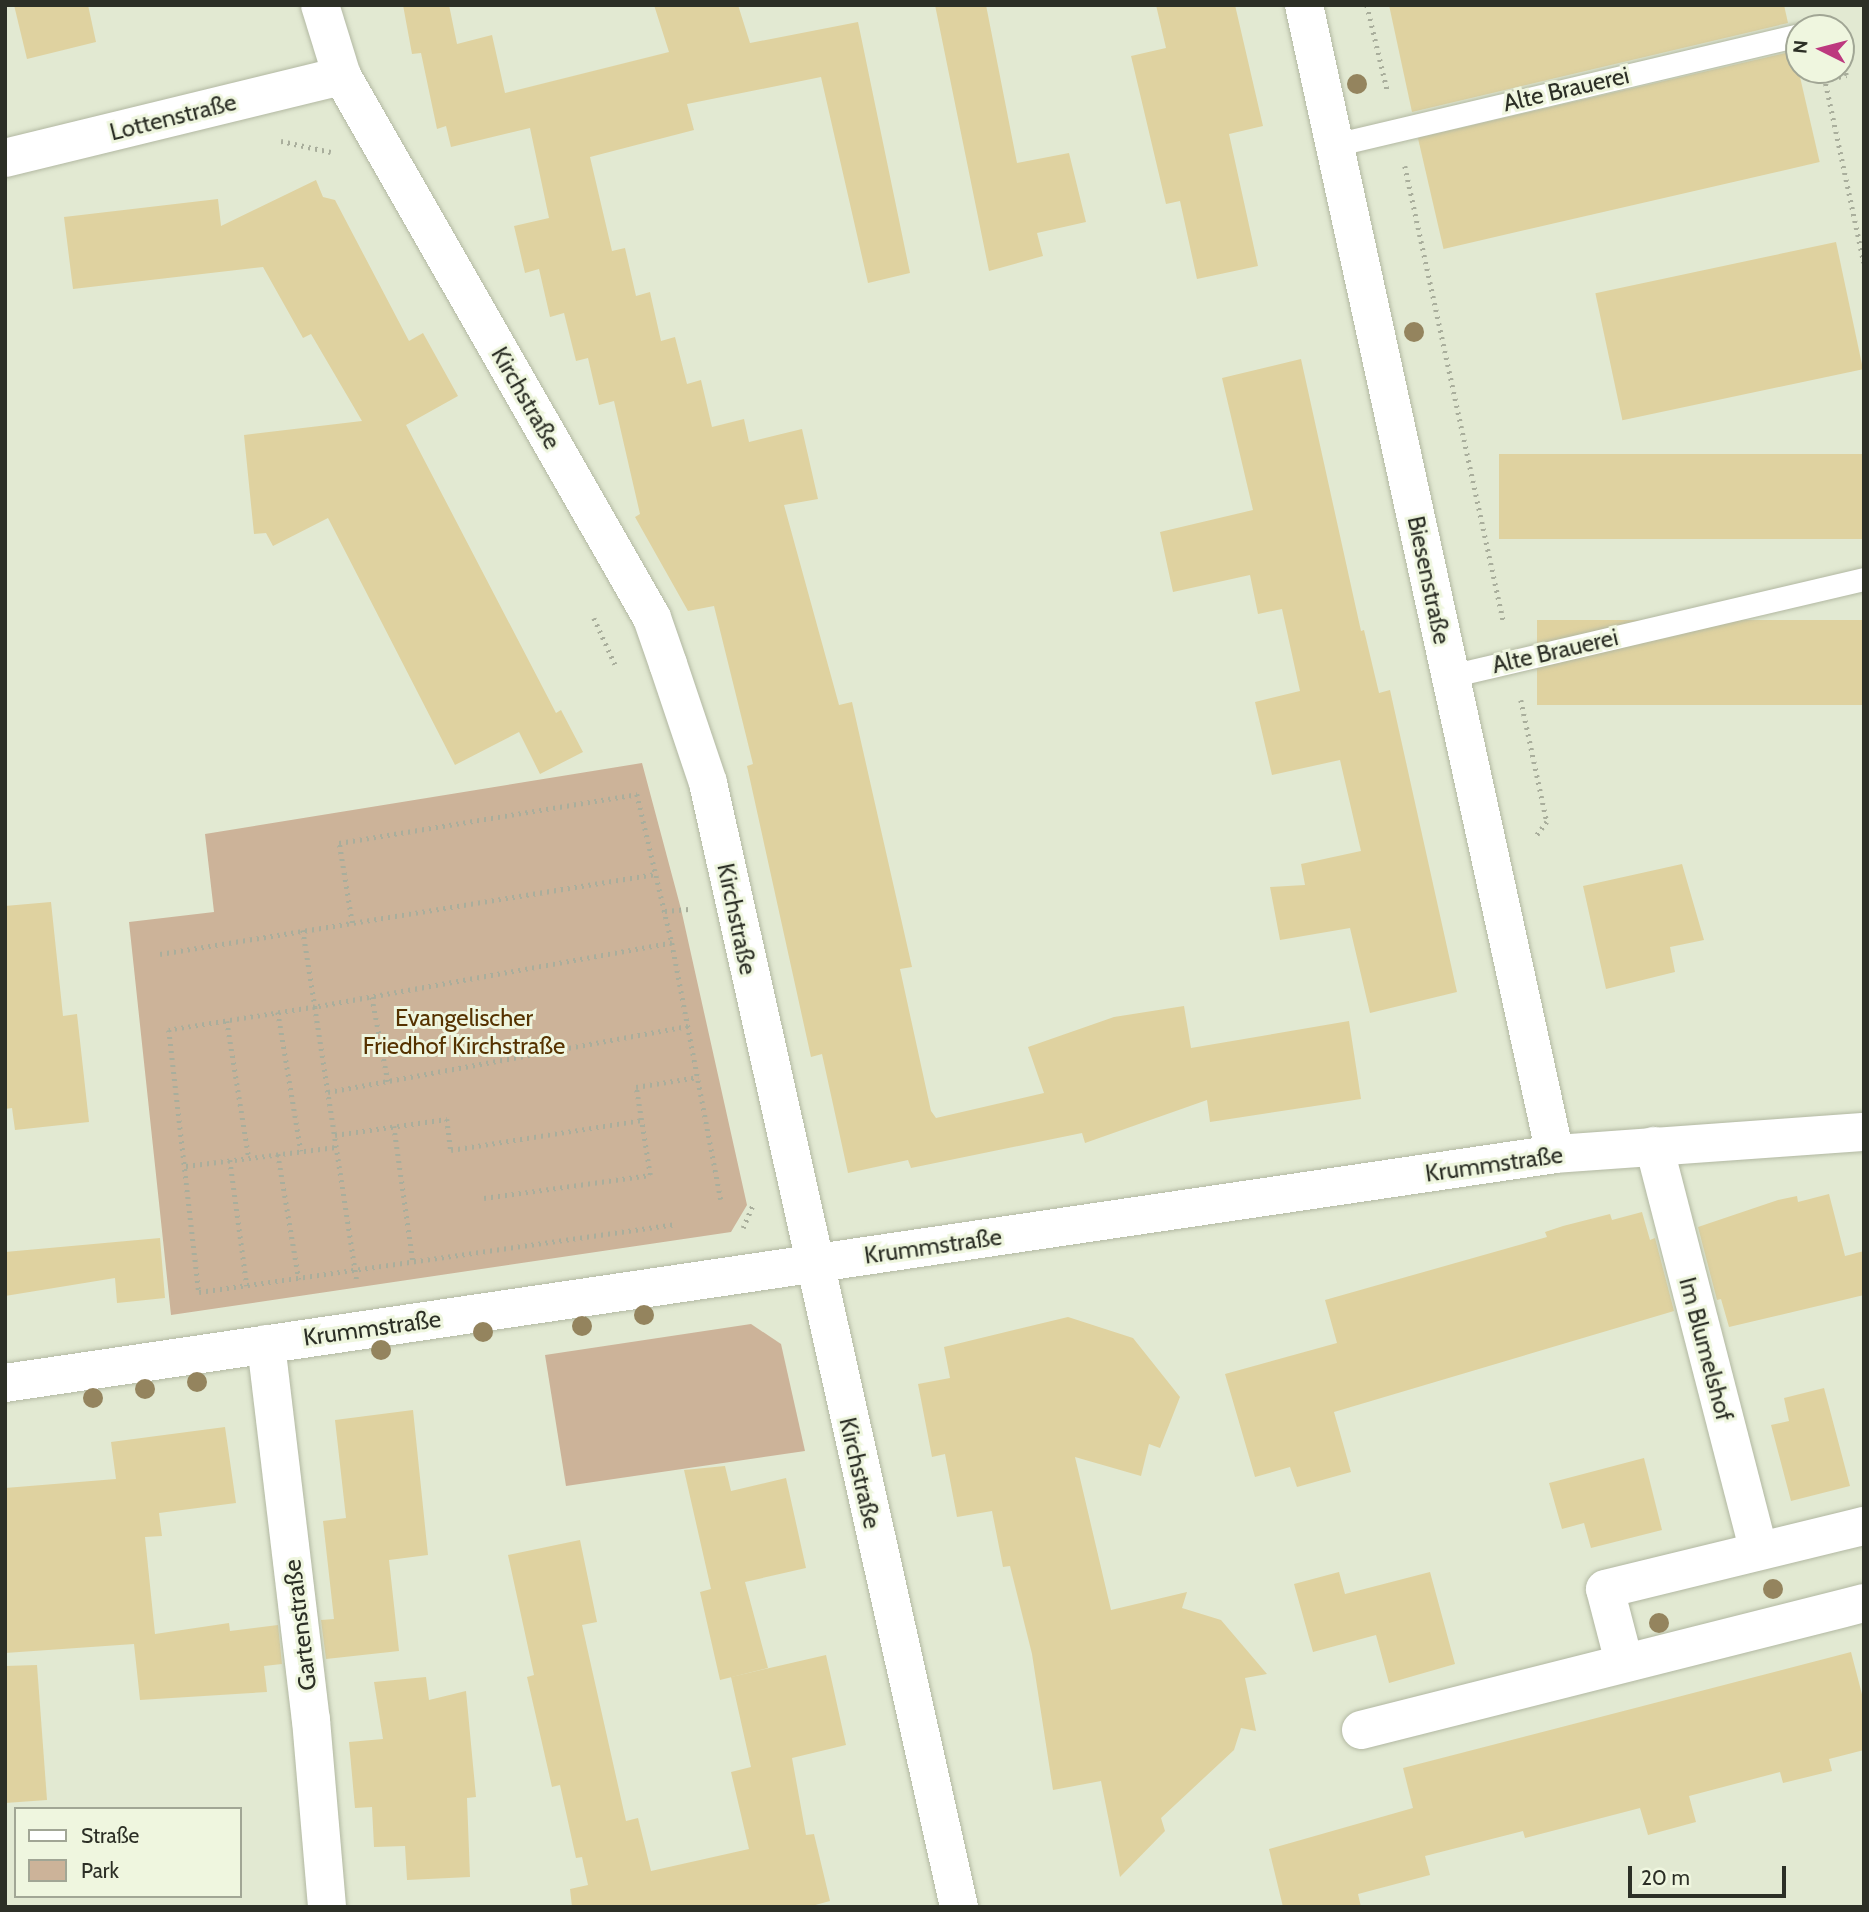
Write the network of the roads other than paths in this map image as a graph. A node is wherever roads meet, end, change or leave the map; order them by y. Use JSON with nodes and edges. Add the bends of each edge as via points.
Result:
{"nodes":[{"id":1,"x":320,"y":5,"type":"edge"},
{"id":2,"x":1304,"y":5,"type":"edge"},
{"id":3,"x":1785,"y":38,"type":"edge"},
{"id":4,"x":342,"y":76,"type":"junction"},
{"id":5,"x":1334,"y":145,"type":"junction"},
{"id":6,"x":5,"y":158,"type":"edge"},
{"id":7,"x":1864,"y":579,"type":"edge"},
{"id":8,"x":1450,"y":676,"type":"junction"},
{"id":9,"x":1864,"y":1132,"type":"edge"},
{"id":10,"x":1654,"y":1146,"type":"junction"},
{"id":11,"x":1555,"y":1154,"type":"junction"},
{"id":12,"x":813,"y":1264,"type":"junction"},
{"id":13,"x":266,"y":1344,"type":"junction"},
{"id":14,"x":5,"y":1383,"type":"edge"},
{"id":15,"x":1864,"y":1525,"type":"edge"},
{"id":16,"x":1759,"y":1552,"type":"junction"},
{"id":17,"x":1864,"y":1603,"type":"edge"},
{"id":18,"x":1624,"y":1662,"type":"junction"},
{"id":19,"x":1362,"y":1730,"type":"dead end"},
{"id":20,"x":327,"y":1907,"type":"edge"},
{"id":21,"x":959,"y":1907,"type":"edge"}],
"edges":[{"from":1,"to":4,"type":"street","name":"Kirchstraße"},
{"from":2,"to":5,"type":"street","name":"Biesenstraße"},
{"from":3,"to":5,"type":"lane","name":"Alte Brauerei"},
{"from":4,"to":6,"type":"street","name":"Lottenstraße"},
{"from":4,"to":12,"type":"street","name":"Kirchstraße","via":[[652,618],[708,783]]},
{"from":5,"to":8,"type":"street","name":"Biesenstraße"},
{"from":7,"to":8,"type":"lane","name":"Alte Brauerei"},
{"from":8,"to":11,"type":"street","name":"Biesenstraße"},
{"from":9,"to":10,"type":"street","name":"Krummstraße"},
{"from":10,"to":11,"type":"street","name":"Krummstraße"},
{"from":10,"to":16,"type":"street","name":"Im Blumelshof"},
{"from":11,"to":12,"type":"street","name":"Krummstraße"},
{"from":12,"to":13,"type":"street","name":"Krummstraße"},
{"from":12,"to":21,"type":"street","name":"Kirchstraße"},
{"from":13,"to":14,"type":"street","name":"Krummstraße"},
{"from":13,"to":20,"type":"street","name":"Gartenstraße","via":[[311,1720]]},
{"from":15,"to":16,"type":"street"},
{"from":16,"to":18,"type":"street","via":[[1605,1590]]},
{"from":17,"to":18,"type":"street"},
{"from":18,"to":19,"type":"street"}]}
